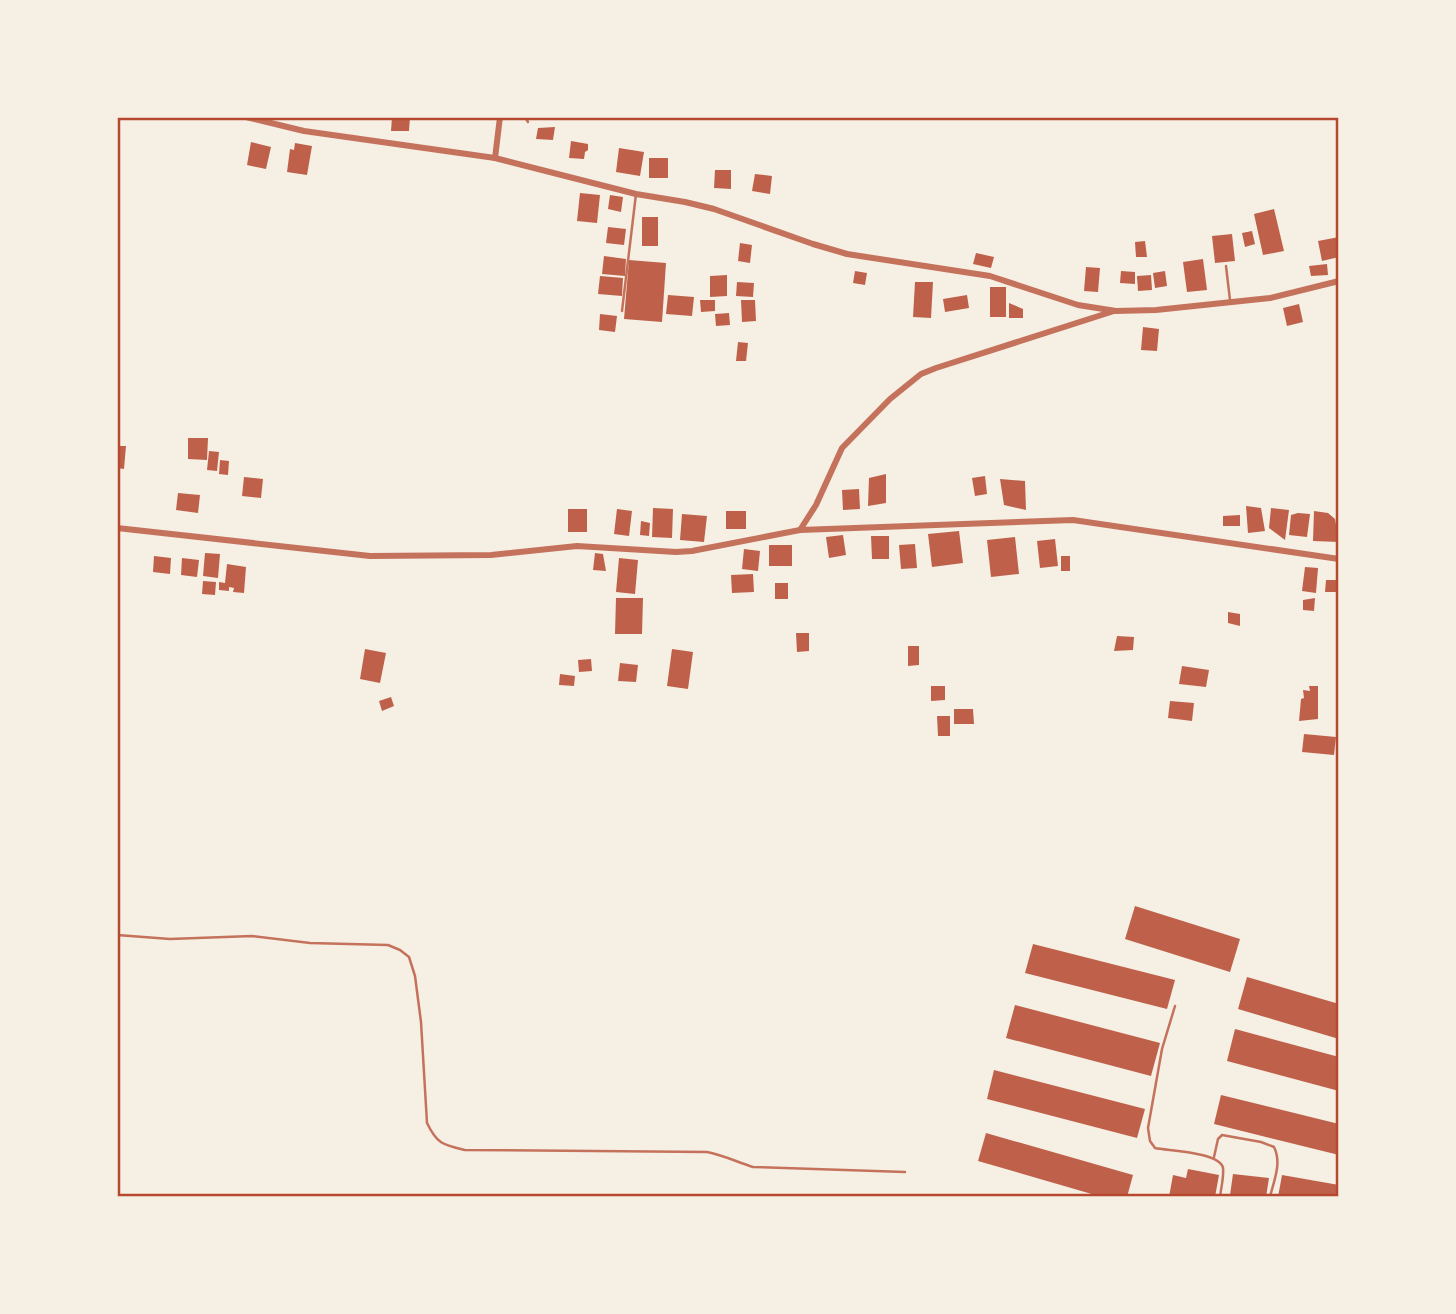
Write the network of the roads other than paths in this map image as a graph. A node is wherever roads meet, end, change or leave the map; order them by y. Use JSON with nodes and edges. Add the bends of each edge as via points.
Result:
{"nodes":[{"id":1,"x":246,"y":117,"type":"edge"},
{"id":2,"x":500,"y":117,"type":"edge"},
{"id":3,"x":525,"y":117,"type":"edge"},
{"id":4,"x":528,"y":122,"type":"dead end"},
{"id":5,"x":495,"y":158,"type":"junction"},
{"id":6,"x":636,"y":194,"type":"junction"},
{"id":7,"x":1226,"y":266,"type":"dead end"},
{"id":8,"x":1339,"y":281,"type":"edge"},
{"id":9,"x":1230,"y":303,"type":"junction"},
{"id":10,"x":622,"y":311,"type":"dead end"},
{"id":11,"x":1116,"y":311,"type":"junction"},
{"id":12,"x":117,"y":528,"type":"edge"},
{"id":13,"x":800,"y":530,"type":"junction"},
{"id":14,"x":1339,"y":559,"type":"edge"},
{"id":15,"x":117,"y":934,"type":"edge"},
{"id":16,"x":1175,"y":1006,"type":"dead end"},
{"id":17,"x":1214,"y":1158,"type":"junction"},
{"id":18,"x":905,"y":1172,"type":"dead end"},
{"id":19,"x":1220,"y":1197,"type":"edge"},
{"id":20,"x":1270,"y":1197,"type":"edge"}],
"edges":[{"from":1,"to":5,"type":"street","via":[[304,131]]},
{"from":2,"to":5,"type":"street"},
{"from":3,"to":4,"type":"lane"},
{"from":5,"to":6,"type":"street"},
{"from":6,"to":10,"type":"lane"},
{"from":6,"to":11,"type":"street","via":[[714,209],[847,254],[990,276],[1078,305]]},
{"from":7,"to":9,"type":"lane"},
{"from":8,"to":9,"type":"street","via":[[1270,299]]},
{"from":9,"to":11,"type":"street"},
{"from":11,"to":13,"type":"street","via":[[921,374],[842,448]]},
{"from":12,"to":13,"type":"street","via":[[396,557],[491,555],[577,546],[692,551]]},
{"from":13,"to":14,"type":"street","via":[[1073,520]]},
{"from":15,"to":18,"type":"lane","via":[[170,939],[252,936],[388,945],[400,950],[409,957],[415,976],[427,1123],[444,1146],[465,1150],[707,1152],[753,1167]]},
{"from":16,"to":17,"type":"lane","via":[[1152,1100],[1150,1141],[1155,1148]]},
{"from":17,"to":19,"type":"lane","via":[[1223,1167]]},
{"from":17,"to":20,"type":"lane","via":[[1222,1135],[1274,1147],[1278,1166]]}]}
